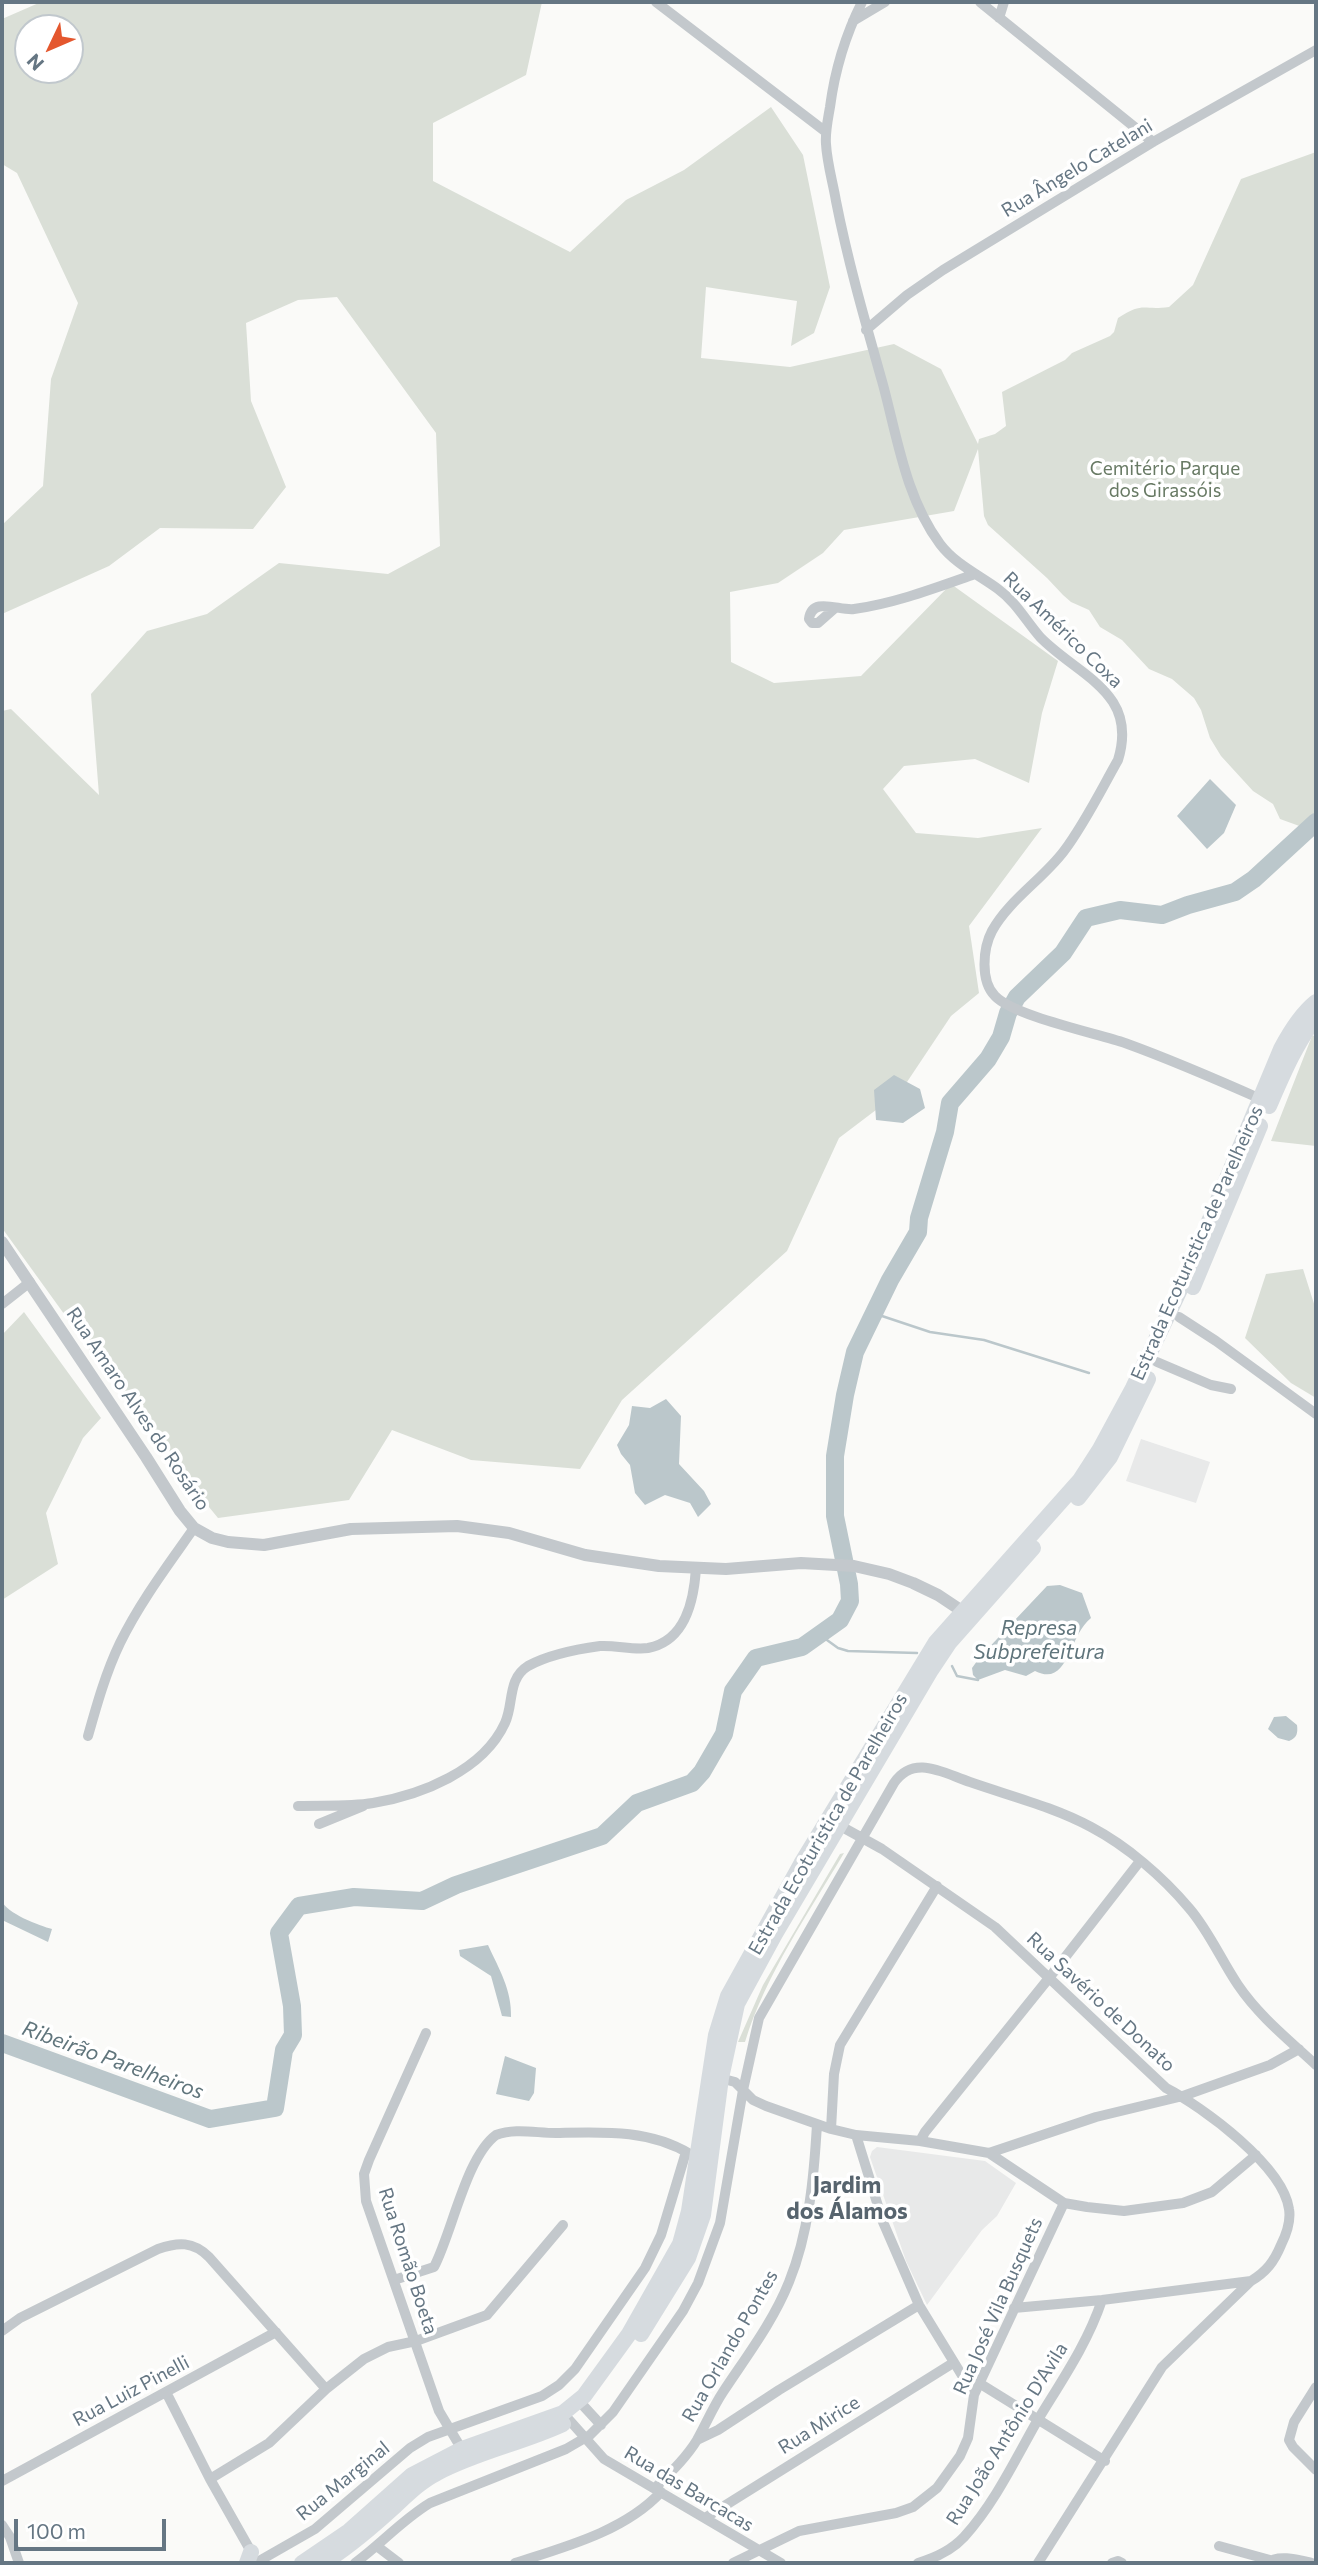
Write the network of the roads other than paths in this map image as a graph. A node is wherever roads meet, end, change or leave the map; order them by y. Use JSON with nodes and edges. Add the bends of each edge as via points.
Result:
{"nodes":[{"id":1,"x":656,"y":2,"type":"edge"},
{"id":2,"x":862,"y":2,"type":"edge"},
{"id":3,"x":885,"y":2,"type":"edge"},
{"id":4,"x":980,"y":2,"type":"edge"},
{"id":5,"x":1004,"y":2,"type":"edge"},
{"id":6,"x":999,"y":18,"type":"junction"},
{"id":7,"x":853,"y":21,"type":"junction"},
{"id":8,"x":1316,"y":50,"type":"edge"},
{"id":9,"x":827,"y":132,"type":"junction"},
{"id":10,"x":1153,"y":142,"type":"junction"},
{"id":11,"x":866,"y":330,"type":"junction"},
{"id":12,"x":975,"y":574,"type":"junction"},
{"id":13,"x":835,"y":608,"type":"dead end"},
{"id":14,"x":1316,"y":1002,"type":"edge"},
{"id":15,"x":1316,"y":1017,"type":"edge"},
{"id":16,"x":1266,"y":1101,"type":"junction"},
{"id":17,"x":2,"y":1242,"type":"edge"},
{"id":18,"x":1190,"y":1281,"type":"junction"},
{"id":19,"x":30,"y":1282,"type":"junction"},
{"id":20,"x":2,"y":1304,"type":"edge"},
{"id":21,"x":1179,"y":1317,"type":"junction"},
{"id":22,"x":1157,"y":1362,"type":"junction"},
{"id":23,"x":1231,"y":1389,"type":"dead end"},
{"id":24,"x":1316,"y":1414,"type":"edge"},
{"id":25,"x":194,"y":1528,"type":"junction"},
{"id":26,"x":696,"y":1568,"type":"junction"},
{"id":27,"x":966,"y":1613,"type":"junction"},
{"id":28,"x":88,"y":1736,"type":"dead end"},
{"id":29,"x":370,"y":1803,"type":"junction"},
{"id":30,"x":298,"y":1806,"type":"dead end"},
{"id":31,"x":833,"y":1823,"type":"junction"},
{"id":32,"x":318,"y":1825,"type":"dead end"},
{"id":33,"x":862,"y":1838,"type":"junction"},
{"id":34,"x":1140,"y":1861,"type":"junction"},
{"id":35,"x":937,"y":1886,"type":"junction"},
{"id":36,"x":1049,"y":1978,"type":"junction"},
{"id":37,"x":426,"y":2033,"type":"dead end"},
{"id":38,"x":1299,"y":2049,"type":"junction"},
{"id":39,"x":1316,"y":2064,"type":"edge"},
{"id":40,"x":716,"y":2078,"type":"junction"},
{"id":41,"x":743,"y":2090,"type":"junction"},
{"id":42,"x":1183,"y":2096,"type":"junction"},
{"id":43,"x":817,"y":2124,"type":"junction"},
{"id":44,"x":831,"y":2129,"type":"junction"},
{"id":45,"x":856,"y":2135,"type":"junction"},
{"id":46,"x":920,"y":2141,"type":"junction"},
{"id":47,"x":989,"y":2153,"type":"junction"},
{"id":48,"x":701,"y":2154,"type":"junction"},
{"id":49,"x":1256,"y":2155,"type":"junction"},
{"id":50,"x":1063,"y":2203,"type":"junction"},
{"id":51,"x":696,"y":2213,"type":"junction"},
{"id":52,"x":720,"y":2223,"type":"junction"},
{"id":53,"x":563,"y":2225,"type":"dead end"},
{"id":54,"x":394,"y":2280,"type":"junction"},
{"id":55,"x":1251,"y":2281,"type":"junction"},
{"id":56,"x":1102,"y":2300,"type":"junction"},
{"id":57,"x":919,"y":2305,"type":"junction"},
{"id":58,"x":1014,"y":2308,"type":"junction"},
{"id":59,"x":2,"y":2331,"type":"edge"},
{"id":60,"x":276,"y":2332,"type":"junction"},
{"id":61,"x":416,"y":2341,"type":"junction"},
{"id":62,"x":953,"y":2363,"type":"junction"},
{"id":63,"x":979,"y":2383,"type":"junction"},
{"id":64,"x":1316,"y":2387,"type":"edge"},
{"id":65,"x":326,"y":2389,"type":"junction"},
{"id":66,"x":166,"y":2392,"type":"junction"},
{"id":67,"x":974,"y":2395,"type":"junction"},
{"id":68,"x":582,"y":2405,"type":"junction"},
{"id":69,"x":566,"y":2417,"type":"junction"},
{"id":70,"x":1038,"y":2421,"type":"junction"},
{"id":71,"x":601,"y":2425,"type":"junction"},
{"id":72,"x":451,"y":2430,"type":"junction"},
{"id":73,"x":585,"y":2438,"type":"junction"},
{"id":74,"x":697,"y":2441,"type":"junction"},
{"id":75,"x":465,"y":2454,"type":"junction"},
{"id":76,"x":1105,"y":2460,"type":"junction"},
{"id":77,"x":1316,"y":2470,"type":"edge"},
{"id":78,"x":210,"y":2479,"type":"junction"},
{"id":79,"x":2,"y":2481,"type":"edge"},
{"id":80,"x":658,"y":2490,"type":"junction"},
{"id":81,"x":705,"y":2518,"type":"junction"},
{"id":82,"x":2,"y":2525,"type":"edge"},
{"id":83,"x":1219,"y":2546,"type":"dead end"},
{"id":84,"x":377,"y":2547,"type":"junction"},
{"id":85,"x":760,"y":2550,"type":"junction"},
{"id":86,"x":254,"y":2560,"type":"edge"},
{"id":87,"x":1268,"y":2561,"type":"edge"},
{"id":88,"x":19,"y":2563,"type":"edge"},
{"id":89,"x":302,"y":2563,"type":"edge"},
{"id":90,"x":323,"y":2563,"type":"edge"},
{"id":91,"x":355,"y":2563,"type":"edge"},
{"id":92,"x":400,"y":2563,"type":"edge"},
{"id":93,"x":515,"y":2563,"type":"edge"},
{"id":94,"x":733,"y":2563,"type":"edge"},
{"id":95,"x":781,"y":2563,"type":"edge"},
{"id":96,"x":918,"y":2563,"type":"edge"},
{"id":97,"x":1038,"y":2563,"type":"edge"},
{"id":98,"x":1112,"y":2563,"type":"edge"},
{"id":99,"x":1122,"y":2563,"type":"edge"},
{"id":100,"x":1312,"y":2563,"type":"edge"}],
"edges":[{"from":1,"to":9,"type":"street"},
{"from":2,"to":7,"type":"street","name":"Rua Américo Coxa"},
{"from":3,"to":7,"type":"street"},
{"from":4,"to":6,"type":"street"},
{"from":5,"to":6,"type":"street"},
{"from":6,"to":10,"type":"street"},
{"from":7,"to":9,"type":"street","name":"Rua Américo Coxa","via":[[835,72]]},
{"from":8,"to":10,"type":"street","name":"Rua Ângelo Catelani"},
{"from":9,"to":11,"type":"street","name":"Rua Américo Coxa","via":[[843,236]]},
{"from":10,"to":11,"type":"street","name":"Rua Ângelo Catelani","via":[[943,270]]},
{"from":11,"to":12,"type":"street","name":"Rua Américo Coxa","via":[[903,469],[941,545]]},
{"from":12,"to":13,"type":"street","via":[[881,605]]},
{"from":12,"to":16,"type":"street","name":"Rua Américo Coxa","via":[[1000,590],[1040,637],[1103,689],[1120,714],[1123,729],[1118,760],[1064,851],[993,930],[985,947],[987,983],[995,996],[1018,1010],[1124,1043]]},
{"from":14,"to":16,"type":"main road","name":"Estrada Ecoturistica de Parelheiros","via":[[1281,1049]]},
{"from":15,"to":16,"type":"main road","name":"Estrada Ecoturistica de Parelheiros"},
{"from":16,"to":18,"type":"main road","name":"Estrada Ecoturistica de Parelheiros"},
{"from":17,"to":19,"type":"street","name":"Rua Amaro Alves do Rosário"},
{"from":18,"to":21,"type":"main road","name":"Estrada Ecoturistica de Parelheiros"},
{"from":18,"to":27,"type":"main road","name":"Estrada Ecoturistica de Parelheiros","via":[[1080,1480]]},
{"from":19,"to":20,"type":"street"},
{"from":19,"to":25,"type":"street","name":"Rua Amaro Alves do Rosário"},
{"from":21,"to":22,"type":"main road","name":"Estrada Ecoturistica de Parelheiros"},
{"from":21,"to":24,"type":"street"},
{"from":22,"to":23,"type":"street"},
{"from":22,"to":27,"type":"main road","name":"Estrada Ecoturistica de Parelheiros","via":[[1101,1471]]},
{"from":25,"to":26,"type":"street","name":"Rua Amaro Alves do Rosário","via":[[228,1542],[264,1545],[348,1529],[457,1526],[509,1533],[584,1555]]},
{"from":25,"to":28,"type":"street","via":[[120,1644]]},
{"from":26,"to":27,"type":"street","name":"Rua Amaro Alves do Rosário","via":[[854,1566],[900,1578]]},
{"from":26,"to":29,"type":"street","via":[[684,1621],[664,1643],[647,1648],[601,1646],[530,1665],[516,1678],[507,1720],[482,1755],[423,1790]]},
{"from":27,"to":31,"type":"main road","name":"Estrada Ecoturistica de Parelheiros","via":[[921,1663]]},
{"from":29,"to":30,"type":"street"},
{"from":29,"to":32,"type":"street"},
{"from":31,"to":33,"type":"street","name":"Rua Savério de Donato"},
{"from":31,"to":40,"type":"main road","name":"Estrada Ecoturistica de Parelheiros","via":[[778,1903],[728,1996],[716,2035]]},
{"from":33,"to":34,"type":"street","via":[[894,1783],[907,1769],[918,1766],[1056,1812],[1101,1832]]},
{"from":33,"to":35,"type":"street","name":"Rua Savério de Donato"},
{"from":33,"to":41,"type":"street","via":[[768,2000],[754,2034]]},
{"from":34,"to":36,"type":"street"},
{"from":34,"to":38,"type":"street","via":[[1191,1909],[1261,2015]]},
{"from":35,"to":36,"type":"street","name":"Rua Savério de Donato","via":[[995,1927]]},
{"from":35,"to":44,"type":"street","via":[[840,2045]]},
{"from":36,"to":42,"type":"street","name":"Rua Savério de Donato","via":[[1166,2088]]},
{"from":36,"to":46,"type":"street"},
{"from":37,"to":54,"type":"street","name":"Rua Romão Boeta","via":[[364,2174],[366,2201]]},
{"from":38,"to":39,"type":"street"},
{"from":38,"to":42,"type":"street","via":[[1270,2065]]},
{"from":40,"to":41,"type":"street","via":[[735,2082]]},
{"from":40,"to":48,"type":"main road","name":"Estrada Ecoturistica de Parelheiros"},
{"from":41,"to":43,"type":"street","via":[[766,2106]]},
{"from":41,"to":52,"type":"street"},
{"from":42,"to":47,"type":"street","via":[[1096,2117]]},
{"from":42,"to":49,"type":"street","name":"Rua Savério de Donato"},
{"from":43,"to":44,"type":"street"},
{"from":43,"to":74,"type":"street","name":"Rua Orlando Pontes","via":[[803,2233],[789,2283]]},
{"from":44,"to":45,"type":"street"},
{"from":45,"to":46,"type":"street"},
{"from":45,"to":57,"type":"street","via":[[883,2222]]},
{"from":46,"to":47,"type":"street"},
{"from":47,"to":50,"type":"street"},
{"from":48,"to":51,"type":"main road","name":"Estrada Ecoturistica de Parelheiros"},
{"from":48,"to":54,"type":"street","via":[[609,2132],[496,2135],[476,2163],[434,2267]]},
{"from":48,"to":72,"type":"street","name":"Rua Marginal","via":[[645,2268],[575,2369],[542,2396]]},
{"from":49,"to":50,"type":"street","via":[[1212,2192],[1184,2203],[1124,2211]]},
{"from":49,"to":55,"type":"street","name":"Rua Savério de Donato","via":[[1283,2191],[1289,2218],[1273,2262]]},
{"from":50,"to":58,"type":"street","name":"Rua José Vila Busquets"},
{"from":51,"to":52,"type":"street"},
{"from":51,"to":68,"type":"main road","name":"Estrada Ecoturistica de Parelheiros","via":[[629,2334]]},
{"from":52,"to":71,"type":"street","via":[[712,2252],[683,2311]]},
{"from":53,"to":61,"type":"street","via":[[488,2315]]},
{"from":54,"to":61,"type":"street","name":"Rua Romão Boeta"},
{"from":55,"to":56,"type":"street"},
{"from":55,"to":76,"type":"street","name":"Rua Savério de Donato","via":[[1162,2367]]},
{"from":56,"to":58,"type":"street"},
{"from":56,"to":70,"type":"street","name":"Rua João Antônio D'Avila","via":[[1081,2349]]},
{"from":57,"to":62,"type":"street"},
{"from":57,"to":74,"type":"street"},
{"from":58,"to":63,"type":"street","name":"Rua José Vila Busquets"},
{"from":59,"to":60,"type":"street","via":[[145,2255],[187,2243],[200,2248]]},
{"from":60,"to":65,"type":"street"},
{"from":60,"to":66,"type":"street","name":"Rua Luiz Pinelli"},
{"from":61,"to":65,"type":"street","via":[[387,2347],[364,2359]]},
{"from":61,"to":72,"type":"street","name":"Rua Romão Boeta","via":[[439,2412]]},
{"from":62,"to":67,"type":"street"},
{"from":62,"to":81,"type":"street","name":"Rua Mirice"},
{"from":63,"to":67,"type":"street","name":"Rua José Vila Busquets"},
{"from":63,"to":70,"type":"street"},
{"from":64,"to":77,"type":"street","via":[[1294,2422],[1289,2440]]},
{"from":65,"to":78,"type":"street","via":[[269,2443]]},
{"from":66,"to":78,"type":"street"},
{"from":66,"to":79,"type":"street","name":"Rua Luiz Pinelli"},
{"from":67,"to":85,"type":"street","name":"Rua José Vila Busquets","via":[[968,2438],[960,2456],[926,2498],[896,2513],[799,2531]]},
{"from":68,"to":69,"type":"main road","name":"Estrada Ecoturistica de Parelheiros"},
{"from":68,"to":71,"type":"street"},
{"from":69,"to":73,"type":"street","name":"Rua das Barcacas"},
{"from":69,"to":75,"type":"main road","name":"Estrada Ecoturistica de Parelheiros"},
{"from":70,"to":76,"type":"street"},
{"from":70,"to":96,"type":"street","name":"Rua João Antônio D'Avila","via":[[964,2537],[944,2554]]},
{"from":71,"to":73,"type":"street"},
{"from":72,"to":75,"type":"street","name":"Rua Romão Boeta"},
{"from":72,"to":86,"type":"street","name":"Rua Marginal","via":[[410,2448],[315,2529]]},
{"from":73,"to":80,"type":"street","name":"Rua das Barcacas","via":[[604,2459]]},
{"from":73,"to":84,"type":"street","via":[[430,2503]]},
{"from":74,"to":80,"type":"street","name":"Rua Orlando Pontes"},
{"from":75,"to":89,"type":"main road","name":"Estrada Ecoturistica de Parelheiros","via":[[412,2475],[349,2531]]},
{"from":75,"to":90,"type":"main road","name":"Estrada Ecoturistica de Parelheiros","via":[[415,2487]]},
{"from":76,"to":97,"type":"street","name":"Rua Savério de Donato"},
{"from":78,"to":86,"type":"street"},
{"from":80,"to":81,"type":"street","name":"Rua das Barcacas"},
{"from":80,"to":93,"type":"street","name":"Rua Orlando Pontes","via":[[638,2512],[603,2530]]},
{"from":81,"to":85,"type":"street","name":"Rua das Barcacas"},
{"from":82,"to":88,"type":"street"},
{"from":83,"to":87,"type":"street"},
{"from":84,"to":91,"type":"street"},
{"from":84,"to":92,"type":"street"},
{"from":85,"to":94,"type":"street","name":"Rua José Vila Busquets"},
{"from":85,"to":95,"type":"street","name":"Rua das Barcacas"},
{"from":87,"to":100,"type":"street"},
{"from":98,"to":99,"type":"street"}]}
